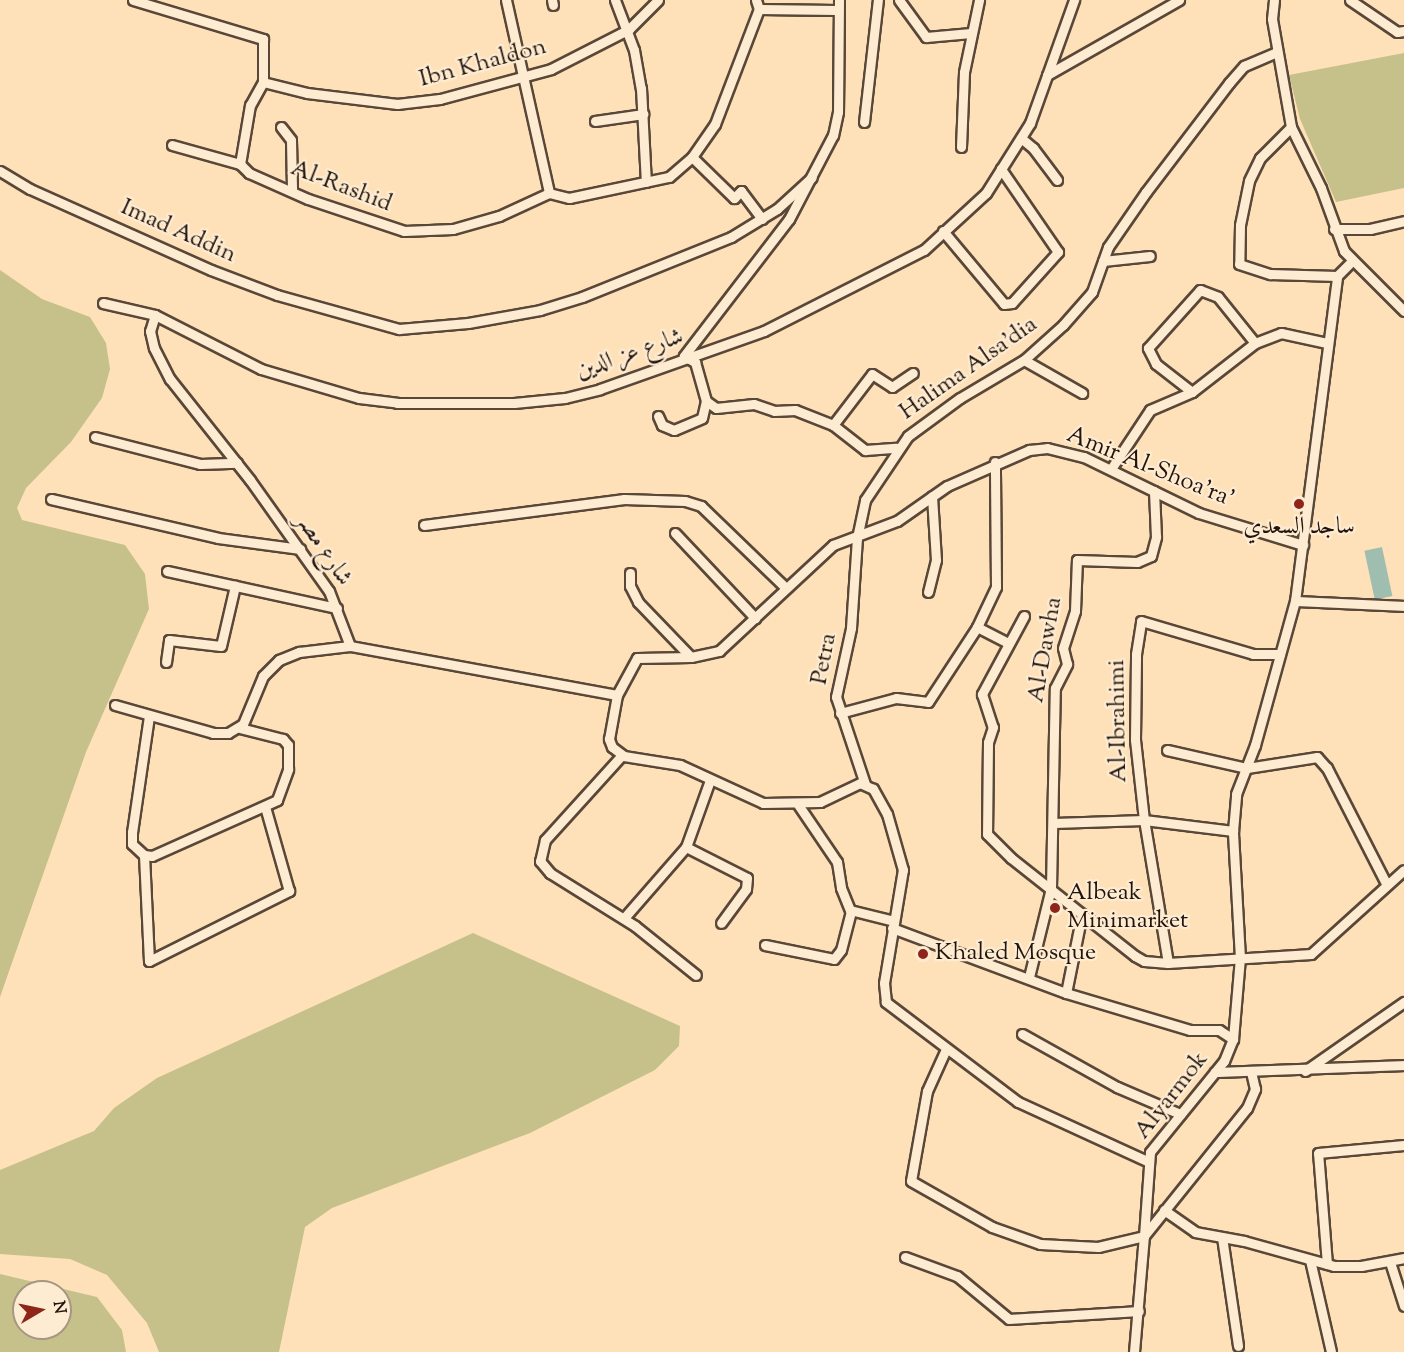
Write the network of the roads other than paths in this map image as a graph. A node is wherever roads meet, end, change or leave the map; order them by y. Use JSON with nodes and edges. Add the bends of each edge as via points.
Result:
{"nodes":[{"id":1,"x":133,"y":0,"type":"edge"},
{"id":2,"x":506,"y":0,"type":"edge"},
{"id":3,"x":615,"y":0,"type":"edge"},
{"id":4,"x":658,"y":0,"type":"edge"},
{"id":5,"x":878,"y":0,"type":"edge"},
{"id":6,"x":899,"y":0,"type":"edge"},
{"id":7,"x":979,"y":0,"type":"edge"},
{"id":8,"x":1074,"y":0,"type":"edge"},
{"id":9,"x":1179,"y":0,"type":"edge"},
{"id":10,"x":1274,"y":0,"type":"edge"},
{"id":11,"x":1350,"y":0,"type":"edge"},
{"id":12,"x":757,"y":5,"type":"edge"},
{"id":13,"x":837,"y":5,"type":"edge"},
{"id":14,"x":627,"y":30,"type":"junction"},
{"id":15,"x":1404,"y":31,"type":"edge"},
{"id":16,"x":971,"y":33,"type":"junction"},
{"id":17,"x":1277,"y":52,"type":"junction"},
{"id":18,"x":1047,"y":75,"type":"junction"},
{"id":19,"x":523,"y":78,"type":"junction"},
{"id":20,"x":263,"y":82,"type":"junction"},
{"id":21,"x":643,"y":114,"type":"junction"},
{"id":22,"x":595,"y":121,"type":"dead end"},
{"id":23,"x":864,"y":122,"type":"dead end"},
{"id":24,"x":281,"y":127,"type":"dead end"},
{"id":25,"x":1291,"y":127,"type":"junction"},
{"id":26,"x":1021,"y":138,"type":"junction"},
{"id":27,"x":172,"y":145,"type":"dead end"},
{"id":28,"x":961,"y":147,"type":"dead end"},
{"id":29,"x":692,"y":157,"type":"junction"},
{"id":30,"x":240,"y":164,"type":"junction"},
{"id":31,"x":1001,"y":169,"type":"junction"},
{"id":32,"x":0,"y":171,"type":"edge"},
{"id":33,"x":812,"y":177,"type":"junction"},
{"id":34,"x":1057,"y":180,"type":"dead end"},
{"id":35,"x":646,"y":182,"type":"junction"},
{"id":36,"x":292,"y":189,"type":"junction"},
{"id":37,"x":549,"y":193,"type":"junction"},
{"id":38,"x":762,"y":219,"type":"junction"},
{"id":39,"x":1404,"y":221,"type":"edge"},
{"id":40,"x":1334,"y":229,"type":"junction"},
{"id":41,"x":943,"y":231,"type":"junction"},
{"id":42,"x":1150,"y":256,"type":"dead end"},
{"id":43,"x":1104,"y":261,"type":"junction"},
{"id":44,"x":1352,"y":261,"type":"junction"},
{"id":45,"x":1337,"y":276,"type":"junction"},
{"id":46,"x":104,"y":303,"type":"dead end"},
{"id":47,"x":1404,"y":311,"type":"edge"},
{"id":48,"x":155,"y":315,"type":"junction"},
{"id":49,"x":1255,"y":343,"type":"junction"},
{"id":50,"x":1327,"y":343,"type":"junction"},
{"id":51,"x":684,"y":356,"type":"junction"},
{"id":52,"x":1024,"y":360,"type":"junction"},
{"id":53,"x":913,"y":373,"type":"dead end"},
{"id":54,"x":1192,"y":392,"type":"junction"},
{"id":55,"x":1082,"y":393,"type":"dead end"},
{"id":56,"x":706,"y":401,"type":"junction"},
{"id":57,"x":658,"y":416,"type":"dead end"},
{"id":58,"x":833,"y":425,"type":"junction"},
{"id":59,"x":95,"y":437,"type":"dead end"},
{"id":60,"x":896,"y":448,"type":"junction"},
{"id":61,"x":995,"y":462,"type":"junction"},
{"id":62,"x":237,"y":463,"type":"junction"},
{"id":63,"x":1112,"y":469,"type":"junction"},
{"id":64,"x":1154,"y":491,"type":"junction"},
{"id":65,"x":932,"y":496,"type":"junction"},
{"id":66,"x":51,"y":499,"type":"dead end"},
{"id":67,"x":424,"y":525,"type":"dead end"},
{"id":68,"x":675,"y":533,"type":"dead end"},
{"id":69,"x":857,"y":538,"type":"junction"},
{"id":70,"x":1303,"y":545,"type":"junction"},
{"id":71,"x":300,"y":549,"type":"junction"},
{"id":72,"x":167,"y":571,"type":"dead end"},
{"id":73,"x":630,"y":573,"type":"dead end"},
{"id":74,"x":235,"y":586,"type":"junction"},
{"id":75,"x":786,"y":588,"type":"junction"},
{"id":76,"x":928,"y":592,"type":"dead end"},
{"id":77,"x":1295,"y":601,"type":"junction"},
{"id":78,"x":1404,"y":606,"type":"edge"},
{"id":79,"x":337,"y":608,"type":"junction"},
{"id":80,"x":1024,"y":616,"type":"dead end"},
{"id":81,"x":755,"y":618,"type":"junction"},
{"id":82,"x":977,"y":627,"type":"junction"},
{"id":83,"x":1008,"y":643,"type":"junction"},
{"id":84,"x":350,"y":646,"type":"junction"},
{"id":85,"x":1280,"y":654,"type":"junction"},
{"id":86,"x":691,"y":657,"type":"junction"},
{"id":87,"x":166,"y":662,"type":"dead end"},
{"id":88,"x":617,"y":695,"type":"junction"},
{"id":89,"x":115,"y":705,"type":"dead end"},
{"id":90,"x":840,"y":713,"type":"junction"},
{"id":91,"x":149,"y":716,"type":"junction"},
{"id":92,"x":240,"y":728,"type":"junction"},
{"id":93,"x":1167,"y":750,"type":"dead end"},
{"id":94,"x":622,"y":754,"type":"junction"},
{"id":95,"x":1247,"y":768,"type":"junction"},
{"id":96,"x":710,"y":780,"type":"junction"},
{"id":97,"x":865,"y":784,"type":"junction"},
{"id":98,"x":797,"y":803,"type":"junction"},
{"id":99,"x":265,"y":807,"type":"junction"},
{"id":100,"x":1144,"y":820,"type":"junction"},
{"id":101,"x":1054,"y":824,"type":"junction"},
{"id":102,"x":1233,"y":831,"type":"junction"},
{"id":103,"x":686,"y":848,"type":"junction"},
{"id":104,"x":144,"y":855,"type":"junction"},
{"id":105,"x":1404,"y":870,"type":"edge"},
{"id":106,"x":1387,"y":885,"type":"junction"},
{"id":107,"x":1051,"y":888,"type":"junction"},
{"id":108,"x":851,"y":911,"type":"junction"},
{"id":109,"x":1082,"y":914,"type":"junction"},
{"id":110,"x":624,"y":918,"type":"junction"},
{"id":111,"x":721,"y":923,"type":"dead end"},
{"id":112,"x":893,"y":925,"type":"junction"},
{"id":113,"x":765,"y":945,"type":"dead end"},
{"id":114,"x":1240,"y":958,"type":"junction"},
{"id":115,"x":1168,"y":963,"type":"junction"},
{"id":116,"x":696,"y":975,"type":"dead end"},
{"id":117,"x":1029,"y":977,"type":"junction"},
{"id":118,"x":1066,"y":993,"type":"junction"},
{"id":119,"x":1404,"y":1002,"type":"edge"},
{"id":120,"x":1022,"y":1034,"type":"dead end"},
{"id":121,"x":1233,"y":1038,"type":"junction"},
{"id":122,"x":946,"y":1049,"type":"junction"},
{"id":123,"x":1404,"y":1065,"type":"edge"},
{"id":124,"x":1304,"y":1071,"type":"junction"},
{"id":125,"x":1215,"y":1072,"type":"junction"},
{"id":126,"x":1251,"y":1072,"type":"junction"},
{"id":127,"x":1180,"y":1114,"type":"junction"},
{"id":128,"x":1404,"y":1145,"type":"edge"},
{"id":129,"x":1147,"y":1161,"type":"junction"},
{"id":130,"x":1164,"y":1210,"type":"junction"},
{"id":131,"x":1144,"y":1236,"type":"junction"},
{"id":132,"x":1222,"y":1237,"type":"junction"},
{"id":133,"x":905,"y":1257,"type":"dead end"},
{"id":134,"x":1404,"y":1258,"type":"edge"},
{"id":135,"x":1310,"y":1260,"type":"junction"},
{"id":136,"x":1390,"y":1262,"type":"junction"},
{"id":137,"x":1327,"y":1264,"type":"junction"},
{"id":138,"x":1404,"y":1306,"type":"edge"},
{"id":139,"x":1139,"y":1311,"type":"junction"},
{"id":140,"x":1238,"y":1346,"type":"dead end"},
{"id":141,"x":1134,"y":1352,"type":"edge"},
{"id":142,"x":1331,"y":1352,"type":"edge"}],
"edges":[{"from":1,"to":20,"type":"street","via":[[263,39]]},
{"from":2,"to":19,"type":"street"},
{"from":3,"to":14,"type":"street"},
{"from":4,"to":14,"type":"street","name":"Ibn Khaldon"},
{"from":5,"to":23,"type":"street"},
{"from":6,"to":16,"type":"street","via":[[926,38]]},
{"from":7,"to":16,"type":"street"},
{"from":8,"to":18,"type":"street","name":"شارع عز الدين"},
{"from":9,"to":18,"type":"street"},
{"from":10,"to":17,"type":"street","via":[[1272,19]]},
{"from":11,"to":15,"type":"street","via":[[1396,31]]},
{"from":12,"to":13,"type":"street"},
{"from":12,"to":29,"type":"street","via":[[715,124]]},
{"from":13,"to":33,"type":"street","via":[[838,112],[833,135]]},
{"from":14,"to":19,"type":"street","name":"Ibn Khaldon"},
{"from":14,"to":21,"type":"street","via":[[634,50]]},
{"from":16,"to":28,"type":"street","via":[[961,104]]},
{"from":17,"to":25,"type":"street"},
{"from":17,"to":43,"type":"street","name":"Halima Alsa'dia","via":[[1240,69],[1146,192],[1108,247]]},
{"from":18,"to":26,"type":"street","name":"شارع عز الدين"},
{"from":19,"to":20,"type":"street","name":"Ibn Khaldon","via":[[440,99],[397,104],[307,93]]},
{"from":19,"to":37,"type":"street"},
{"from":20,"to":30,"type":"street","via":[[250,105]]},
{"from":21,"to":22,"type":"street"},
{"from":21,"to":35,"type":"street"},
{"from":24,"to":36,"type":"street","via":[[291,141]]},
{"from":25,"to":40,"type":"street","via":[[1321,188]]},
{"from":25,"to":45,"type":"street","via":[[1260,158],[1249,182],[1240,225],[1239,264],[1270,274]]},
{"from":26,"to":31,"type":"street","name":"شارع عز الدين"},
{"from":26,"to":34,"type":"street"},
{"from":27,"to":30,"type":"street","name":"Al-Rashid"},
{"from":29,"to":35,"type":"street","via":[[666,179]]},
{"from":29,"to":38,"type":"street","via":[[734,198],[741,191]]},
{"from":30,"to":36,"type":"street","name":"Al-Rashid","via":[[249,173]]},
{"from":31,"to":41,"type":"street","name":"شارع عز الدين","via":[[986,194]]},
{"from":31,"to":41,"type":"street","via":[[1058,252],[1012,303],[1004,304]]},
{"from":32,"to":38,"type":"street","name":"Imad Addin","via":[[30,189],[211,270],[277,295],[374,324],[415,328],[540,310],[697,252]]},
{"from":33,"to":38,"type":"street","name":"Imad Addin"},
{"from":33,"to":51,"type":"street","via":[[789,219]]},
{"from":35,"to":37,"type":"street","via":[[569,198]]},
{"from":36,"to":37,"type":"street","name":"Al-Rashid","via":[[360,219],[405,231],[453,229],[499,216]]},
{"from":39,"to":40,"type":"street","via":[[1370,229]]},
{"from":40,"to":44,"type":"street"},
{"from":41,"to":51,"type":"street","name":"شارع عز الدين","via":[[924,250],[764,331]]},
{"from":42,"to":43,"type":"street"},
{"from":43,"to":52,"type":"street","name":"Halima Alsa'dia","via":[[1092,292]]},
{"from":44,"to":45,"type":"street"},
{"from":44,"to":47,"type":"street"},
{"from":45,"to":50,"type":"street","name":"Alyarmok"},
{"from":46,"to":48,"type":"street","name":"شارع عز الدين"},
{"from":48,"to":51,"type":"street","name":"شارع عز الدين","via":[[261,369],[313,386],[397,403],[514,403],[565,398],[635,377]]},
{"from":48,"to":62,"type":"street","name":"شارع مصر","via":[[150,331],[159,360]]},
{"from":49,"to":50,"type":"street","via":[[1281,333]]},
{"from":49,"to":54,"type":"street"},
{"from":49,"to":54,"type":"street","via":[[1218,297],[1200,291],[1148,348],[1156,364]]},
{"from":50,"to":70,"type":"street","name":"Alyarmok"},
{"from":51,"to":56,"type":"street","via":[[696,364]]},
{"from":52,"to":55,"type":"street"},
{"from":52,"to":60,"type":"street","name":"Halima Alsa'dia","via":[[960,398]]},
{"from":53,"to":58,"type":"street","via":[[892,387],[872,374]]},
{"from":54,"to":63,"type":"street","via":[[1150,410]]},
{"from":56,"to":57,"type":"street","via":[[702,418],[674,430],[662,425]]},
{"from":56,"to":58,"type":"street","via":[[716,408],[754,404],[774,411],[795,410]]},
{"from":58,"to":60,"type":"street","via":[[865,450]]},
{"from":59,"to":62,"type":"street","via":[[200,464]]},
{"from":60,"to":69,"type":"street","name":"Halima Alsa'dia","via":[[865,500]]},
{"from":61,"to":63,"type":"street","name":"Amir Al-Shoa'ra'","via":[[1047,448]]},
{"from":61,"to":65,"type":"street","name":"Amir Al-Shoa'ra'"},
{"from":61,"to":82,"type":"street","via":[[996,587]]},
{"from":62,"to":71,"type":"street","name":"شارع مصر"},
{"from":63,"to":64,"type":"street","name":"Amir Al-Shoa'ra'"},
{"from":64,"to":70,"type":"street","name":"Amir Al-Shoa'ra'","via":[[1199,513]]},
{"from":64,"to":101,"type":"street","name":"Al-Dawha","via":[[1156,537],[1151,556],[1137,562],[1077,560],[1075,611],[1063,648],[1067,664],[1055,688]]},
{"from":65,"to":69,"type":"street","name":"Amir Al-Shoa'ra'","via":[[897,521]]},
{"from":65,"to":76,"type":"street","via":[[936,560]]},
{"from":66,"to":71,"type":"street","via":[[218,538]]},
{"from":67,"to":75,"type":"street","via":[[624,500],[685,501],[701,506]]},
{"from":68,"to":81,"type":"street"},
{"from":69,"to":75,"type":"street","name":"Amir Al-Shoa'ra'","via":[[833,545]]},
{"from":69,"to":90,"type":"street","name":"Petra","via":[[854,607],[837,683]]},
{"from":70,"to":77,"type":"street","name":"Alyarmok"},
{"from":71,"to":79,"type":"street","name":"شارع مصر"},
{"from":72,"to":74,"type":"street"},
{"from":73,"to":86,"type":"street","via":[[630,586],[638,602]]},
{"from":74,"to":79,"type":"street"},
{"from":74,"to":87,"type":"street","via":[[221,646],[169,640]]},
{"from":75,"to":81,"type":"street","name":"Amir Al-Shoa'ra'"},
{"from":77,"to":78,"type":"street"},
{"from":77,"to":85,"type":"street","name":"Alyarmok"},
{"from":79,"to":84,"type":"street","name":"شارع مصر"},
{"from":80,"to":83,"type":"street"},
{"from":81,"to":86,"type":"street","name":"Amir Al-Shoa'ra'","via":[[728,645],[711,654]]},
{"from":82,"to":83,"type":"street"},
{"from":82,"to":90,"type":"street","via":[[928,702],[896,698]]},
{"from":83,"to":107,"type":"street","via":[[982,694],[993,727],[988,742],[985,827],[992,841]]},
{"from":84,"to":88,"type":"street"},
{"from":84,"to":92,"type":"street","via":[[300,652],[279,660],[263,676]]},
{"from":85,"to":95,"type":"street","name":"Alyarmok"},
{"from":85,"to":100,"type":"street","name":"Al-Ibrahimi","via":[[1253,654],[1141,621],[1136,654],[1135,740]]},
{"from":86,"to":88,"type":"street","name":"Amir Al-Shoa'ra'","via":[[638,658]]},
{"from":88,"to":94,"type":"street","via":[[609,739]]},
{"from":89,"to":91,"type":"street"},
{"from":90,"to":97,"type":"street","name":"Petra"},
{"from":91,"to":92,"type":"street","via":[[213,733]]},
{"from":91,"to":104,"type":"street","via":[[132,832],[132,844]]},
{"from":92,"to":99,"type":"street","via":[[283,740],[288,746],[281,792]]},
{"from":93,"to":95,"type":"street"},
{"from":94,"to":96,"type":"street","via":[[680,765]]},
{"from":94,"to":110,"type":"street","via":[[545,840],[539,856],[550,873]]},
{"from":95,"to":102,"type":"street","name":"Alyarmok","via":[[1236,794]]},
{"from":95,"to":106,"type":"street","via":[[1305,756],[1322,761]]},
{"from":96,"to":98,"type":"street","via":[[764,803]]},
{"from":96,"to":103,"type":"street"},
{"from":97,"to":98,"type":"street","via":[[855,784],[820,802]]},
{"from":97,"to":112,"type":"street","name":"Petra","via":[[881,800],[902,859],[902,882]]},
{"from":98,"to":108,"type":"street","via":[[833,855]]},
{"from":99,"to":104,"type":"street","via":[[152,856]]},
{"from":99,"to":104,"type":"street","via":[[289,891],[149,961]]},
{"from":100,"to":101,"type":"street"},
{"from":100,"to":102,"type":"street"},
{"from":100,"to":115,"type":"street","name":"Al-Ibrahimi"},
{"from":101,"to":107,"type":"street","name":"Al-Dawha"},
{"from":102,"to":114,"type":"street","name":"Alyarmok"},
{"from":103,"to":110,"type":"street"},
{"from":103,"to":111,"type":"street","via":[[747,878],[746,889]]},
{"from":105,"to":106,"type":"street"},
{"from":106,"to":114,"type":"street","via":[[1311,954]]},
{"from":107,"to":109,"type":"street"},
{"from":107,"to":117,"type":"street","name":"Al-Dawha"},
{"from":108,"to":112,"type":"street"},
{"from":108,"to":113,"type":"street","via":[[834,959]]},
{"from":109,"to":115,"type":"street","via":[[1144,961]]},
{"from":109,"to":118,"type":"street"},
{"from":110,"to":116,"type":"street"},
{"from":112,"to":117,"type":"street"},
{"from":112,"to":122,"type":"street","name":"Petra","via":[[884,983],[886,1002]]},
{"from":114,"to":115,"type":"street"},
{"from":114,"to":121,"type":"street","name":"Alyarmok"},
{"from":117,"to":118,"type":"street"},
{"from":118,"to":121,"type":"street","via":[[1190,1030],[1218,1030]]},
{"from":119,"to":124,"type":"street"},
{"from":120,"to":127,"type":"street","via":[[1117,1087]]},
{"from":121,"to":125,"type":"street","name":"Alyarmok","via":[[1229,1052]]},
{"from":122,"to":129,"type":"street","via":[[1018,1102]]},
{"from":122,"to":131,"type":"street","via":[[927,1091],[911,1181],[992,1227],[1040,1244],[1098,1247]]},
{"from":123,"to":124,"type":"street"},
{"from":124,"to":126,"type":"street"},
{"from":125,"to":126,"type":"street"},
{"from":125,"to":127,"type":"street","name":"Alyarmok"},
{"from":126,"to":130,"type":"street","via":[[1255,1089],[1250,1103]]},
{"from":127,"to":129,"type":"street","name":"Alyarmok"},
{"from":128,"to":137,"type":"street","via":[[1318,1153]]},
{"from":129,"to":131,"type":"street","name":"Alyarmok"},
{"from":130,"to":131,"type":"street"},
{"from":130,"to":132,"type":"street","via":[[1188,1229]]},
{"from":131,"to":139,"type":"street","name":"Alyarmok"},
{"from":132,"to":135,"type":"street"},
{"from":132,"to":140,"type":"street"},
{"from":133,"to":139,"type":"street","via":[[957,1276],[1009,1319]]},
{"from":134,"to":136,"type":"street"},
{"from":135,"to":137,"type":"street"},
{"from":135,"to":142,"type":"street"},
{"from":136,"to":137,"type":"street","via":[[1361,1266]]},
{"from":136,"to":138,"type":"street"},
{"from":139,"to":141,"type":"street","name":"Alyarmok"}]}
